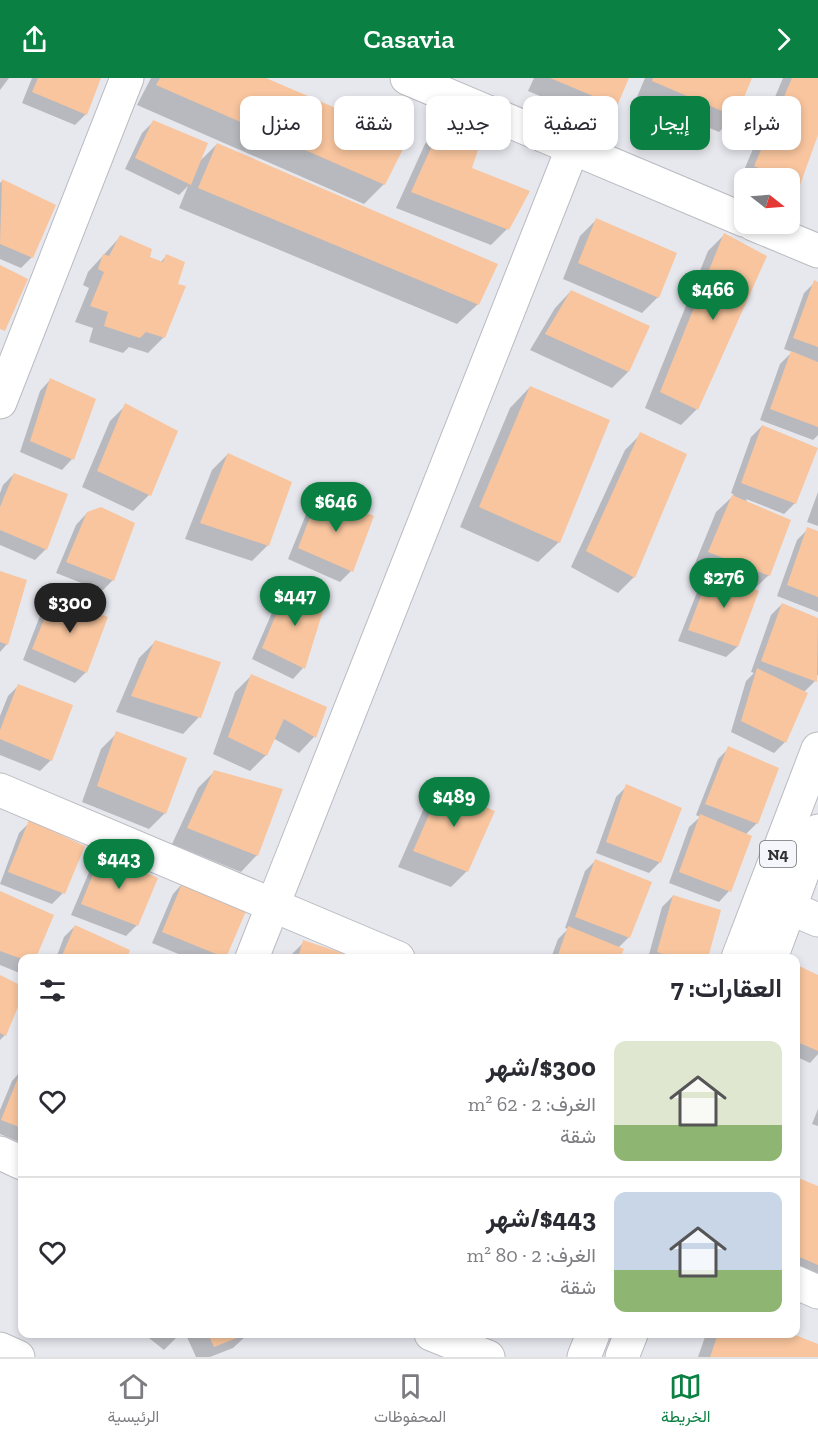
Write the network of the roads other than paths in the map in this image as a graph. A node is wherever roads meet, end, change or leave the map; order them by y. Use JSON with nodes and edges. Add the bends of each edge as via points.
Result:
{"nodes":[{"id":1,"x":128,"y":78,"type":"edge"},
{"id":2,"x":426,"y":82,"type":"edge"},
{"id":3,"x":523,"y":125,"type":"edge"},
{"id":4,"x":572,"y":150,"type":"edge"},
{"id":5,"x":580,"y":150,"type":"edge"},
{"id":6,"x":734,"y":216,"type":"edge"},
{"id":7,"x":777,"y":234,"type":"edge"},
{"id":8,"x":818,"y":251,"type":"edge"},
{"id":9,"x":0,"y":402,"type":"edge"},
{"id":10,"x":818,"y":749,"type":"edge"},
{"id":11,"x":0,"y":790,"type":"edge"},
{"id":12,"x":818,"y":831,"type":"edge"},
{"id":13,"x":273,"y":906,"type":"junction"},
{"id":14,"x":804,"y":914,"type":"edge"},
{"id":15,"x":254,"y":954,"type":"edge"},
{"id":16,"x":388,"y":954,"type":"edge"},
{"id":17,"x":740,"y":954,"type":"edge"},
{"id":18,"x":774,"y":954,"type":"edge"},
{"id":19,"x":0,"y":1153,"type":"edge"},
{"id":20,"x":18,"y":1161,"type":"edge"},
{"id":21,"x":800,"y":1284,"type":"edge"},
{"id":22,"x":818,"y":1292,"type":"edge"},
{"id":23,"x":440,"y":1338,"type":"edge"},
{"id":24,"x":591,"y":1338,"type":"edge"},
{"id":25,"x":629,"y":1338,"type":"edge"},
{"id":26,"x":0,"y":1349,"type":"edge"},
{"id":27,"x":18,"y":1357,"type":"edge"},
{"id":28,"x":488,"y":1357,"type":"edge"},
{"id":29,"x":584,"y":1357,"type":"edge"},
{"id":30,"x":622,"y":1357,"type":"edge"}],
"edges":[{"from":1,"to":9,"type":"main road"},
{"from":2,"to":3,"type":"main road"},
{"from":4,"to":13,"type":"main road"},
{"from":5,"to":6,"type":"main road"},
{"from":7,"to":8,"type":"main road"},
{"from":10,"to":17,"type":"main road","number":"N4"},
{"from":11,"to":13,"type":"main road"},
{"from":12,"to":14,"type":"main road","number":"N4"},
{"from":13,"to":15,"type":"main road"},
{"from":13,"to":16,"type":"main road"},
{"from":14,"to":18,"type":"main road","number":"N4"},
{"from":19,"to":20,"type":"main road"},
{"from":21,"to":22,"type":"main road"},
{"from":23,"to":28,"type":"main road"},
{"from":24,"to":29,"type":"main road"},
{"from":25,"to":30,"type":"main road"},
{"from":26,"to":27,"type":"main road"}]}
